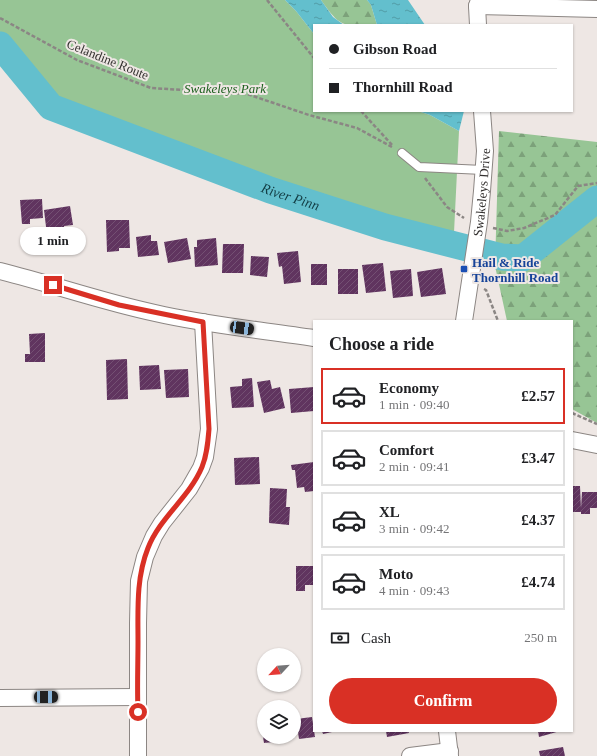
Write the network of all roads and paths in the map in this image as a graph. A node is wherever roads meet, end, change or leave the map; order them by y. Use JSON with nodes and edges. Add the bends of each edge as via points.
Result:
{"nodes":[{"id":1,"x":267,"y":0,"type":"edge"},
{"id":2,"x":478,"y":3,"type":"edge"},
{"id":3,"x":597,"y":9,"type":"edge"},
{"id":4,"x":0,"y":18,"type":"edge"},
{"id":5,"x":478,"y":24,"type":"edge"},
{"id":6,"x":313,"y":57,"type":"edge"},
{"id":7,"x":362,"y":112,"type":"edge"},
{"id":8,"x":482,"y":112,"type":"edge"},
{"id":9,"x":399,"y":151,"type":"junction"},
{"id":10,"x":419,"y":167,"type":"junction"},
{"id":11,"x":483,"y":170,"type":"junction"},
{"id":12,"x":597,"y":183,"type":"edge"},
{"id":13,"x":478,"y":228,"type":"junction"},
{"id":14,"x":0,"y":271,"type":"edge"},
{"id":15,"x":471,"y":281,"type":"junction"},
{"id":16,"x":464,"y":320,"type":"edge"},
{"id":17,"x":498,"y":320,"type":"edge"},
{"id":18,"x":203,"y":322,"type":"junction"},
{"id":19,"x":313,"y":338,"type":"edge"},
{"id":20,"x":573,"y":413,"type":"edge"},
{"id":21,"x":597,"y":424,"type":"edge"},
{"id":22,"x":573,"y":440,"type":"edge"},
{"id":23,"x":597,"y":445,"type":"edge"},
{"id":24,"x":137,"y":697,"type":"junction"},
{"id":25,"x":0,"y":698,"type":"edge"},
{"id":26,"x":447,"y":732,"type":"edge"},
{"id":27,"x":450,"y":753,"type":"edge"},
{"id":28,"x":138,"y":756,"type":"edge"},
{"id":29,"x":410,"y":756,"type":"edge"}],
"edges":[{"from":1,"to":6,"type":"path"},
{"from":2,"to":3,"type":"street"},
{"from":2,"to":5,"type":"street"},
{"from":4,"to":9,"type":"path","name":"Celandine Route","via":[[77,60],[151,88],[247,94],[357,128]]},
{"from":7,"to":9,"type":"path"},
{"from":8,"to":11,"type":"street","name":"Swakeleys Drive","via":[[485,151]]},
{"from":9,"to":10,"type":"lane"},
{"from":10,"to":11,"type":"lane"},
{"from":10,"to":13,"type":"path","via":[[447,207]]},
{"from":11,"to":13,"type":"street","name":"Swakeleys Drive"},
{"from":12,"to":13,"type":"path","via":[[578,186],[555,215],[524,228],[507,231]]},
{"from":13,"to":15,"type":"street","name":"Swakeleys Drive"},
{"from":14,"to":18,"type":"street","via":[[119,305]]},
{"from":15,"to":16,"type":"street","name":"Swakeleys Drive"},
{"from":15,"to":17,"type":"path","via":[[486,290]]},
{"from":18,"to":19,"type":"street"},
{"from":18,"to":24,"type":"street","via":[[209,429],[205,457],[189,489],[154,536],[142,567],[138,595]]},
{"from":20,"to":21,"type":"path"},
{"from":22,"to":23,"type":"street"},
{"from":24,"to":25,"type":"street"},
{"from":24,"to":28,"type":"street"},
{"from":26,"to":27,"type":"street"},
{"from":27,"to":29,"type":"street"}]}
